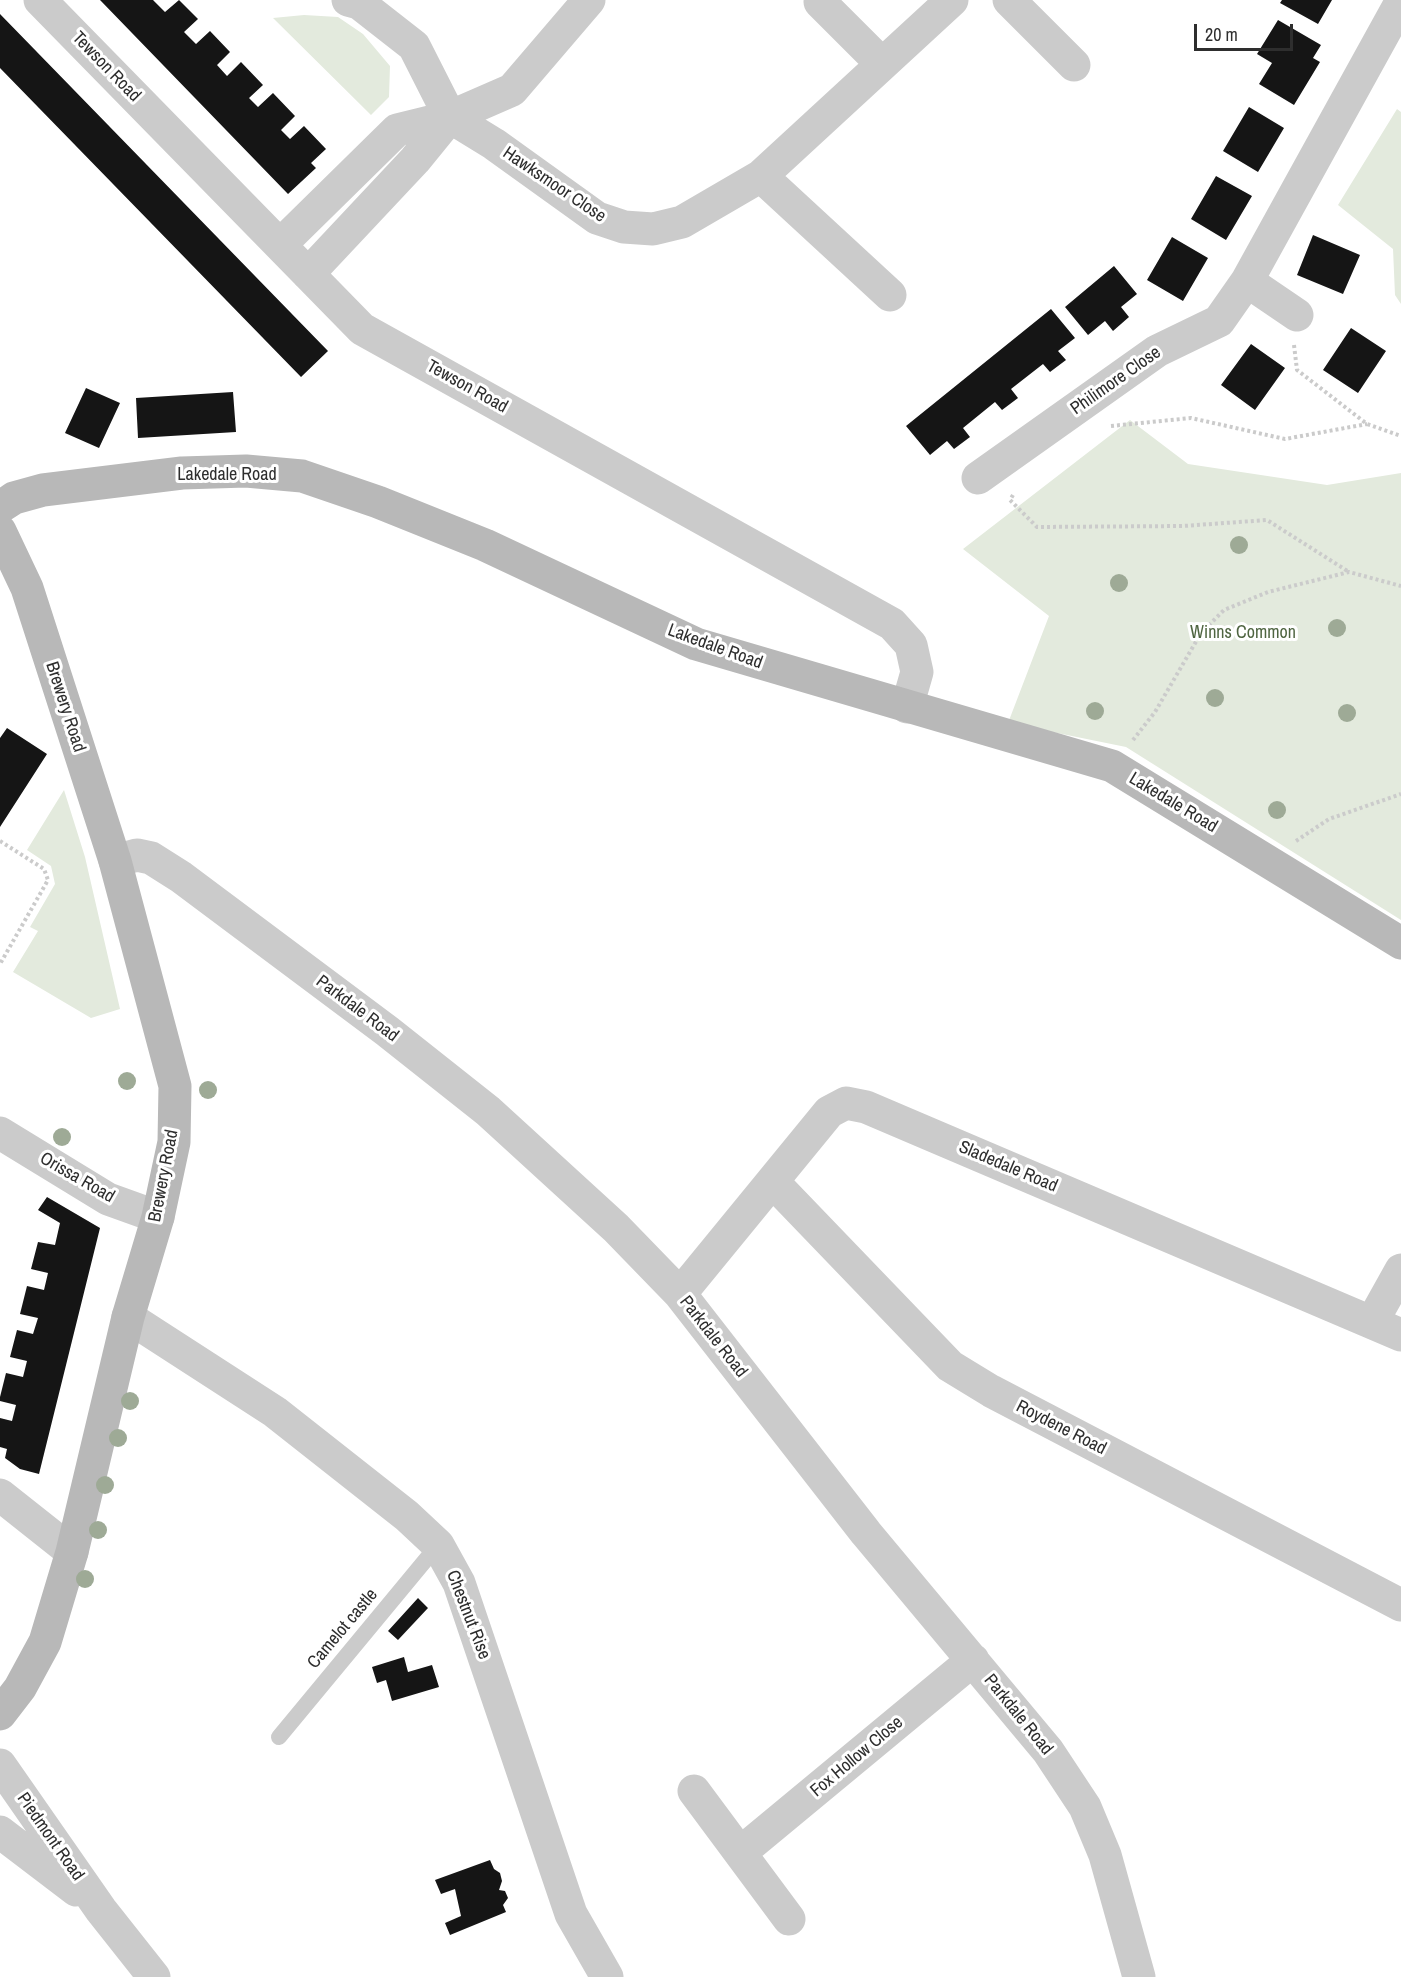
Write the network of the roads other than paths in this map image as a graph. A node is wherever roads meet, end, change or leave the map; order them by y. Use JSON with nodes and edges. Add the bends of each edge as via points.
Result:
{"nodes":[{"id":1,"x":40,"y":0,"type":"edge"},
{"id":2,"x":589,"y":0,"type":"edge"},
{"id":3,"x":952,"y":0,"type":"edge"},
{"id":4,"x":1009,"y":0,"type":"edge"},
{"id":5,"x":356,"y":1,"type":"edge"},
{"id":6,"x":820,"y":2,"type":"dead end"},
{"id":7,"x":1401,"y":2,"type":"edge"},
{"id":8,"x":881,"y":63,"type":"junction"},
{"id":9,"x":1074,"y":65,"type":"dead end"},
{"id":10,"x":450,"y":117,"type":"junction"},
{"id":11,"x":761,"y":176,"type":"junction"},
{"id":12,"x":280,"y":246,"type":"junction"},
{"id":13,"x":308,"y":274,"type":"junction"},
{"id":14,"x":1247,"y":281,"type":"junction"},
{"id":15,"x":890,"y":295,"type":"dead end"},
{"id":16,"x":1297,"y":315,"type":"road end"},
{"id":17,"x":978,"y":478,"type":"dead end"},
{"id":18,"x":0,"y":507,"type":"edge"},
{"id":19,"x":0,"y":531,"type":"edge"},
{"id":20,"x":906,"y":707,"type":"junction"},
{"id":21,"x":115,"y":861,"type":"junction"},
{"id":22,"x":1401,"y":943,"type":"edge"},
{"id":23,"x":0,"y":1133,"type":"edge"},
{"id":24,"x":773,"y":1182,"type":"junction"},
{"id":25,"x":158,"y":1216,"type":"junction"},
{"id":26,"x":1401,"y":1270,"type":"edge"},
{"id":27,"x":680,"y":1294,"type":"junction"},
{"id":28,"x":128,"y":1317,"type":"junction"},
{"id":29,"x":1387,"y":1329,"type":"edge"},
{"id":30,"x":0,"y":1495,"type":"edge"},
{"id":31,"x":438,"y":1545,"type":"junction"},
{"id":32,"x":72,"y":1552,"type":"junction"},
{"id":33,"x":1401,"y":1605,"type":"edge"},
{"id":34,"x":973,"y":1660,"type":"junction"},
{"id":35,"x":0,"y":1714,"type":"edge"},
{"id":36,"x":279,"y":1737,"type":"dead end"},
{"id":37,"x":0,"y":1765,"type":"edge"},
{"id":38,"x":694,"y":1791,"type":"dead end"},
{"id":39,"x":0,"y":1832,"type":"edge"},
{"id":40,"x":740,"y":1853,"type":"junction"},
{"id":41,"x":101,"y":1910,"type":"junction"},
{"id":42,"x":789,"y":1919,"type":"dead end"},
{"id":43,"x":154,"y":1977,"type":"edge"},
{"id":44,"x":608,"y":1977,"type":"edge"},
{"id":45,"x":1139,"y":1977,"type":"edge"}],
"edges":[{"from":1,"to":12,"type":"street","name":"Tewson Road"},
{"from":2,"to":10,"type":"street","via":[[512,90]]},
{"from":3,"to":8,"type":"street","name":"Hawksmoor Close"},
{"from":4,"to":9,"type":"street"},
{"from":5,"to":10,"type":"street","via":[[414,46]]},
{"from":6,"to":8,"type":"street"},
{"from":7,"to":14,"type":"street","name":"Philimore Close"},
{"from":8,"to":11,"type":"street","name":"Hawksmoor Close"},
{"from":10,"to":11,"type":"street","name":"Hawksmoor Close","via":[[597,218],[624,227],[653,229],[682,222]]},
{"from":10,"to":12,"type":"street","via":[[397,130]]},
{"from":10,"to":13,"type":"street"},
{"from":11,"to":15,"type":"street"},
{"from":12,"to":13,"type":"street","name":"Tewson Road"},
{"from":13,"to":20,"type":"street","name":"Tewson Road","via":[[362,329],[892,624],[911,645],[917,672]]},
{"from":14,"to":16,"type":"street"},
{"from":14,"to":17,"type":"street","name":"Philimore Close","via":[[1219,321],[1157,351]]},
{"from":18,"to":20,"type":"street","name":"Lakedale Road","via":[[14,498],[43,490],[182,474],[246,471],[302,476],[485,545],[696,644]]},
{"from":19,"to":21,"type":"street","name":"Brewery Road","via":[[27,588]]},
{"from":20,"to":22,"type":"street","name":"Lakedale Road","via":[[1112,766]]},
{"from":21,"to":25,"type":"street","name":"Brewery Road","via":[[175,1086],[174,1142]]},
{"from":21,"to":27,"type":"street","name":"Parkdale Road","via":[[137,855],[151,858],[387,1031],[488,1111],[616,1228]]},
{"from":23,"to":25,"type":"street","name":"Orissa Road","via":[[108,1199]]},
{"from":24,"to":27,"type":"street","name":"Sladedale Road"},
{"from":24,"to":29,"type":"street","name":"Sladedale Road","via":[[829,1112],[846,1103],[866,1107]]},
{"from":24,"to":33,"type":"street","name":"Roydene Road","via":[[950,1366]]},
{"from":25,"to":28,"type":"street","name":"Brewery Road"},
{"from":26,"to":29,"type":"street"},
{"from":27,"to":34,"type":"street","name":"Parkdale Road","via":[[859,1524]]},
{"from":28,"to":31,"type":"street","name":"Chestnut Rise","via":[[275,1412]]},
{"from":28,"to":32,"type":"street","name":"Brewery Road"},
{"from":30,"to":32,"type":"street"},
{"from":31,"to":36,"type":"lane","name":"Camelot castle"},
{"from":31,"to":44,"type":"street","name":"Chestnut Rise","via":[[459,1583],[571,1914]]},
{"from":32,"to":35,"type":"street","name":"Brewery Road","via":[[45,1642],[21,1688]]},
{"from":34,"to":40,"type":"street","name":"Fox Hollow Close"},
{"from":34,"to":45,"type":"street","name":"Parkdale Road","via":[[1048,1751],[1086,1807],[1105,1855]]},
{"from":37,"to":41,"type":"street","name":"Piedmont Road"},
{"from":38,"to":40,"type":"street"},
{"from":39,"to":41,"type":"street","name":"Piedmont Road"},
{"from":40,"to":42,"type":"street"},
{"from":41,"to":43,"type":"street","name":"Piedmont Road"}]}
